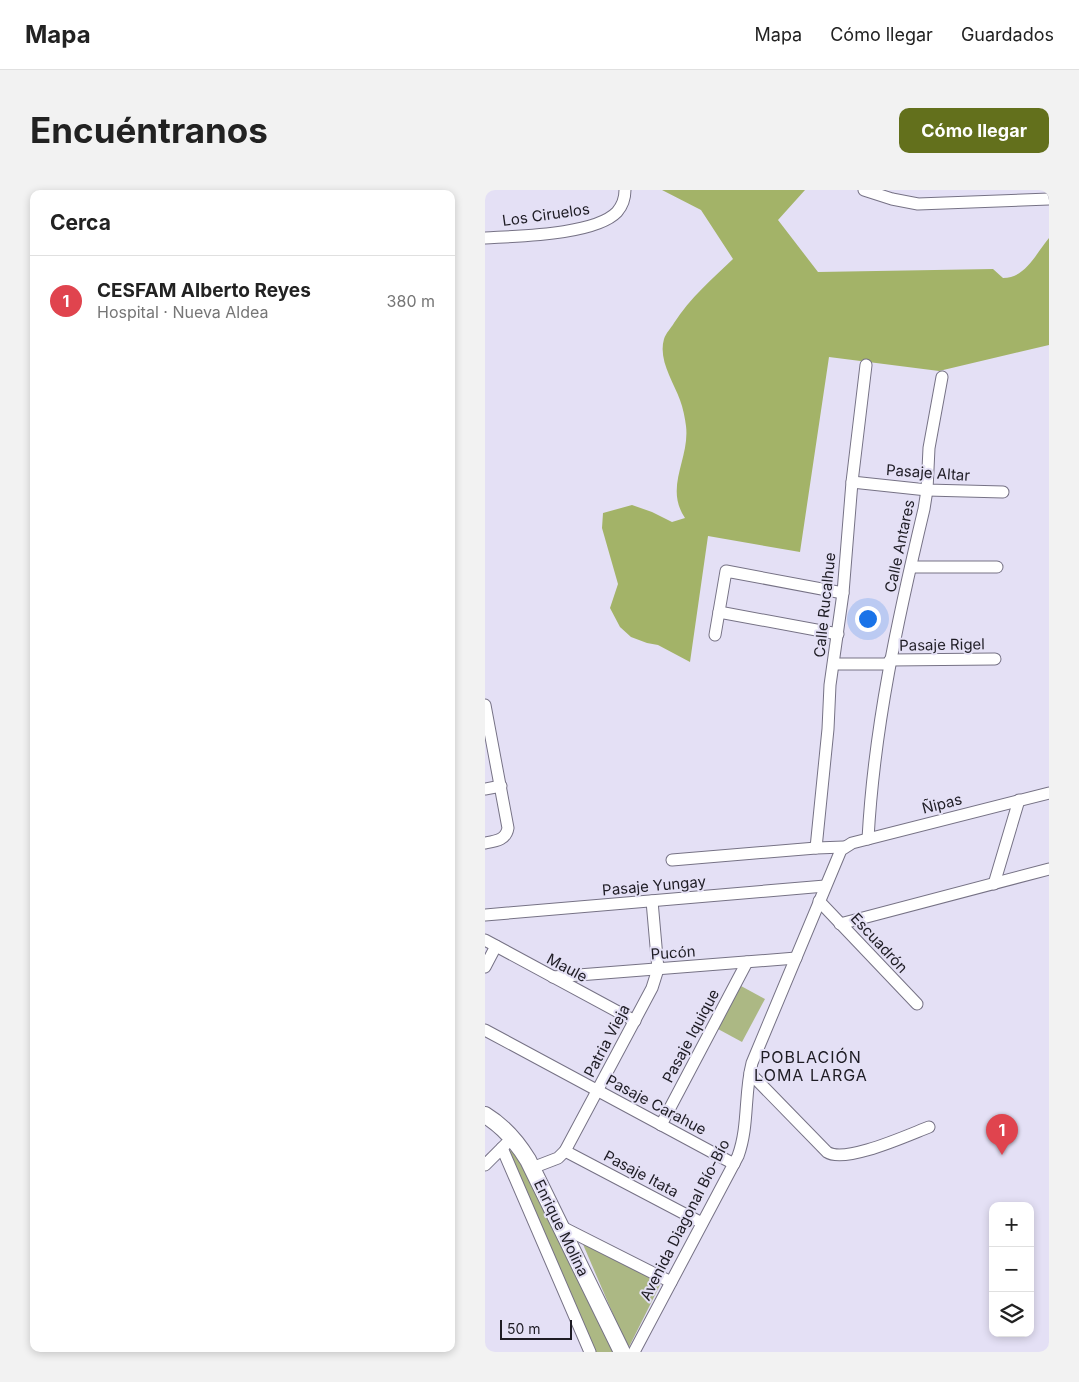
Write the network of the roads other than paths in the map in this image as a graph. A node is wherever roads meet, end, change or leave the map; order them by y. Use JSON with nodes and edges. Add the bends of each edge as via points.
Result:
{"nodes":[{"id":1,"x":864,"y":190,"type":"edge"},
{"id":2,"x":625,"y":191,"type":"edge"},
{"id":3,"x":1049,"y":199,"type":"edge"},
{"id":4,"x":485,"y":238,"type":"edge"},
{"id":5,"x":866,"y":365,"type":"dead end"},
{"id":6,"x":942,"y":378,"type":"dead end"},
{"id":7,"x":852,"y":482,"type":"junction"},
{"id":8,"x":927,"y":490,"type":"junction"},
{"id":9,"x":1003,"y":492,"type":"dead end"},
{"id":10,"x":911,"y":567,"type":"junction"},
{"id":11,"x":997,"y":567,"type":"dead end"},
{"id":12,"x":843,"y":592,"type":"junction"},
{"id":13,"x":719,"y":612,"type":"junction"},
{"id":14,"x":838,"y":634,"type":"junction"},
{"id":15,"x":715,"y":635,"type":"dead end"},
{"id":16,"x":995,"y":659,"type":"dead end"},
{"id":17,"x":890,"y":662,"type":"junction"},
{"id":18,"x":834,"y":664,"type":"junction"},
{"id":19,"x":485,"y":705,"type":"edge"},
{"id":20,"x":488,"y":740,"type":"edge"},
{"id":21,"x":501,"y":786,"type":"junction"},
{"id":22,"x":485,"y":789,"type":"edge"},
{"id":23,"x":1049,"y":793,"type":"edge"},
{"id":24,"x":1019,"y":800,"type":"junction"},
{"id":25,"x":867,"y":839,"type":"junction"},
{"id":26,"x":485,"y":843,"type":"edge"},
{"id":27,"x":844,"y":847,"type":"junction"},
{"id":28,"x":816,"y":848,"type":"junction"},
{"id":29,"x":672,"y":860,"type":"dead end"},
{"id":30,"x":1049,"y":869,"type":"edge"},
{"id":31,"x":994,"y":884,"type":"junction"},
{"id":32,"x":825,"y":886,"type":"junction"},
{"id":33,"x":652,"y":901,"type":"junction"},
{"id":34,"x":819,"y":901,"type":"junction"},
{"id":35,"x":485,"y":915,"type":"edge"},
{"id":36,"x":840,"y":924,"type":"junction"},
{"id":37,"x":485,"y":940,"type":"edge"},
{"id":38,"x":496,"y":946,"type":"junction"},
{"id":39,"x":795,"y":958,"type":"junction"},
{"id":40,"x":747,"y":962,"type":"junction"},
{"id":41,"x":485,"y":967,"type":"edge"},
{"id":42,"x":658,"y":969,"type":"junction"},
{"id":43,"x":553,"y":977,"type":"junction"},
{"id":44,"x":917,"y":1004,"type":"dead end"},
{"id":45,"x":635,"y":1021,"type":"junction"},
{"id":46,"x":485,"y":1030,"type":"edge"},
{"id":47,"x":750,"y":1073,"type":"junction"},
{"id":48,"x":598,"y":1090,"type":"junction"},
{"id":49,"x":485,"y":1114,"type":"edge"},
{"id":50,"x":661,"y":1125,"type":"junction"},
{"id":51,"x":929,"y":1127,"type":"dead end"},
{"id":52,"x":507,"y":1143,"type":"junction"},
{"id":53,"x":565,"y":1151,"type":"junction"},
{"id":54,"x":734,"y":1164,"type":"junction"},
{"id":55,"x":485,"y":1165,"type":"edge"},
{"id":56,"x":531,"y":1168,"type":"junction"},
{"id":57,"x":702,"y":1223,"type":"junction"},
{"id":58,"x":560,"y":1226,"type":"junction"},
{"id":59,"x":671,"y":1282,"type":"junction"},
{"id":60,"x":590,"y":1352,"type":"edge"},
{"id":61,"x":622,"y":1352,"type":"edge"},
{"id":62,"x":634,"y":1352,"type":"edge"}],
"edges":[{"from":1,"to":3,"type":"street","via":[[892,199],[928,204]]},
{"from":2,"to":4,"type":"street","name":"Los Ciruelos","via":[[619,210],[592,225]]},
{"from":5,"to":7,"type":"street","name":"Calle Rucalhue"},
{"from":6,"to":8,"type":"street","name":"Calle Antares","via":[[929,448]]},
{"from":7,"to":8,"type":"street","name":"Pasaje Altar"},
{"from":7,"to":12,"type":"street","name":"Calle Rucalhue"},
{"from":8,"to":9,"type":"street","name":"Pasaje Altar"},
{"from":8,"to":10,"type":"street","name":"Calle Antares"},
{"from":10,"to":11,"type":"street"},
{"from":10,"to":17,"type":"street","name":"Calle Antares"},
{"from":12,"to":13,"type":"street","via":[[727,571]]},
{"from":12,"to":14,"type":"street","name":"Calle Rucalhue"},
{"from":13,"to":14,"type":"street"},
{"from":13,"to":15,"type":"street"},
{"from":14,"to":18,"type":"street","name":"Calle Rucalhue"},
{"from":16,"to":17,"type":"street","name":"Pasaje Rigel"},
{"from":17,"to":18,"type":"street","name":"Pasaje Rigel"},
{"from":17,"to":25,"type":"street","name":"Calle Antares"},
{"from":18,"to":28,"type":"street","name":"Calle Rucalhue"},
{"from":19,"to":20,"type":"street"},
{"from":20,"to":21,"type":"street"},
{"from":21,"to":22,"type":"street"},
{"from":21,"to":26,"type":"street","via":[[507,832],[502,839]]},
{"from":23,"to":24,"type":"street","name":"Ñipas"},
{"from":24,"to":25,"type":"street","name":"Ñipas"},
{"from":24,"to":31,"type":"street"},
{"from":25,"to":27,"type":"street","name":"Ñipas"},
{"from":27,"to":28,"type":"street","name":"Ñipas"},
{"from":27,"to":32,"type":"street","name":"Avenida Diagonal Bío-Bío"},
{"from":28,"to":29,"type":"street","name":"Ñipas"},
{"from":30,"to":31,"type":"street"},
{"from":31,"to":36,"type":"street"},
{"from":32,"to":33,"type":"street","name":"Pasaje Yungay"},
{"from":32,"to":34,"type":"street","name":"Avenida Diagonal Bío-Bío"},
{"from":33,"to":35,"type":"street","name":"Pasaje Yungay"},
{"from":33,"to":42,"type":"street","name":"Patria Vieja"},
{"from":34,"to":36,"type":"street","name":"Escuadrón"},
{"from":34,"to":39,"type":"street","name":"Avenida Diagonal Bío-Bío"},
{"from":36,"to":44,"type":"street","name":"Escuadrón"},
{"from":37,"to":38,"type":"street","name":"Maule"},
{"from":38,"to":41,"type":"street"},
{"from":38,"to":43,"type":"street","name":"Maule"},
{"from":39,"to":40,"type":"street","name":"Pucón"},
{"from":39,"to":47,"type":"street","name":"Avenida Diagonal Bío-Bío"},
{"from":40,"to":42,"type":"street","name":"Pucón"},
{"from":40,"to":50,"type":"street","name":"Pasaje Iquique"},
{"from":42,"to":43,"type":"street","name":"Pucón"},
{"from":42,"to":45,"type":"street","name":"Patria Vieja"},
{"from":43,"to":45,"type":"street","name":"Maule"},
{"from":45,"to":48,"type":"street","name":"Patria Vieja"},
{"from":46,"to":48,"type":"street","name":"Pasaje Carahue"},
{"from":47,"to":51,"type":"street","via":[[834,1156],[877,1147]]},
{"from":47,"to":54,"type":"street","name":"Avenida Diagonal Bío-Bío","via":[[744,1135]]},
{"from":48,"to":50,"type":"street","name":"Pasaje Carahue"},
{"from":48,"to":53,"type":"street","name":"Patria Vieja"},
{"from":49,"to":52,"type":"main road","name":"Enrique Molina","via":[[497,1123]]},
{"from":50,"to":54,"type":"street","name":"Pasaje Carahue"},
{"from":52,"to":55,"type":"street"},
{"from":52,"to":56,"type":"main road","name":"Enrique Molina","via":[[524,1153]]},
{"from":52,"to":60,"type":"street","name":"Enrique Molina"},
{"from":53,"to":56,"type":"street","via":[[558,1158]]},
{"from":53,"to":57,"type":"street","name":"Pasaje Itata"},
{"from":54,"to":57,"type":"street","name":"Avenida Diagonal Bío-Bío"},
{"from":56,"to":58,"type":"main road","name":"Enrique Molina"},
{"from":57,"to":59,"type":"street","name":"Avenida Diagonal Bío-Bío"},
{"from":58,"to":59,"type":"street"},
{"from":58,"to":61,"type":"main road","name":"Enrique Molina"},
{"from":59,"to":62,"type":"street","name":"Avenida Diagonal Bío-Bío"}]}
